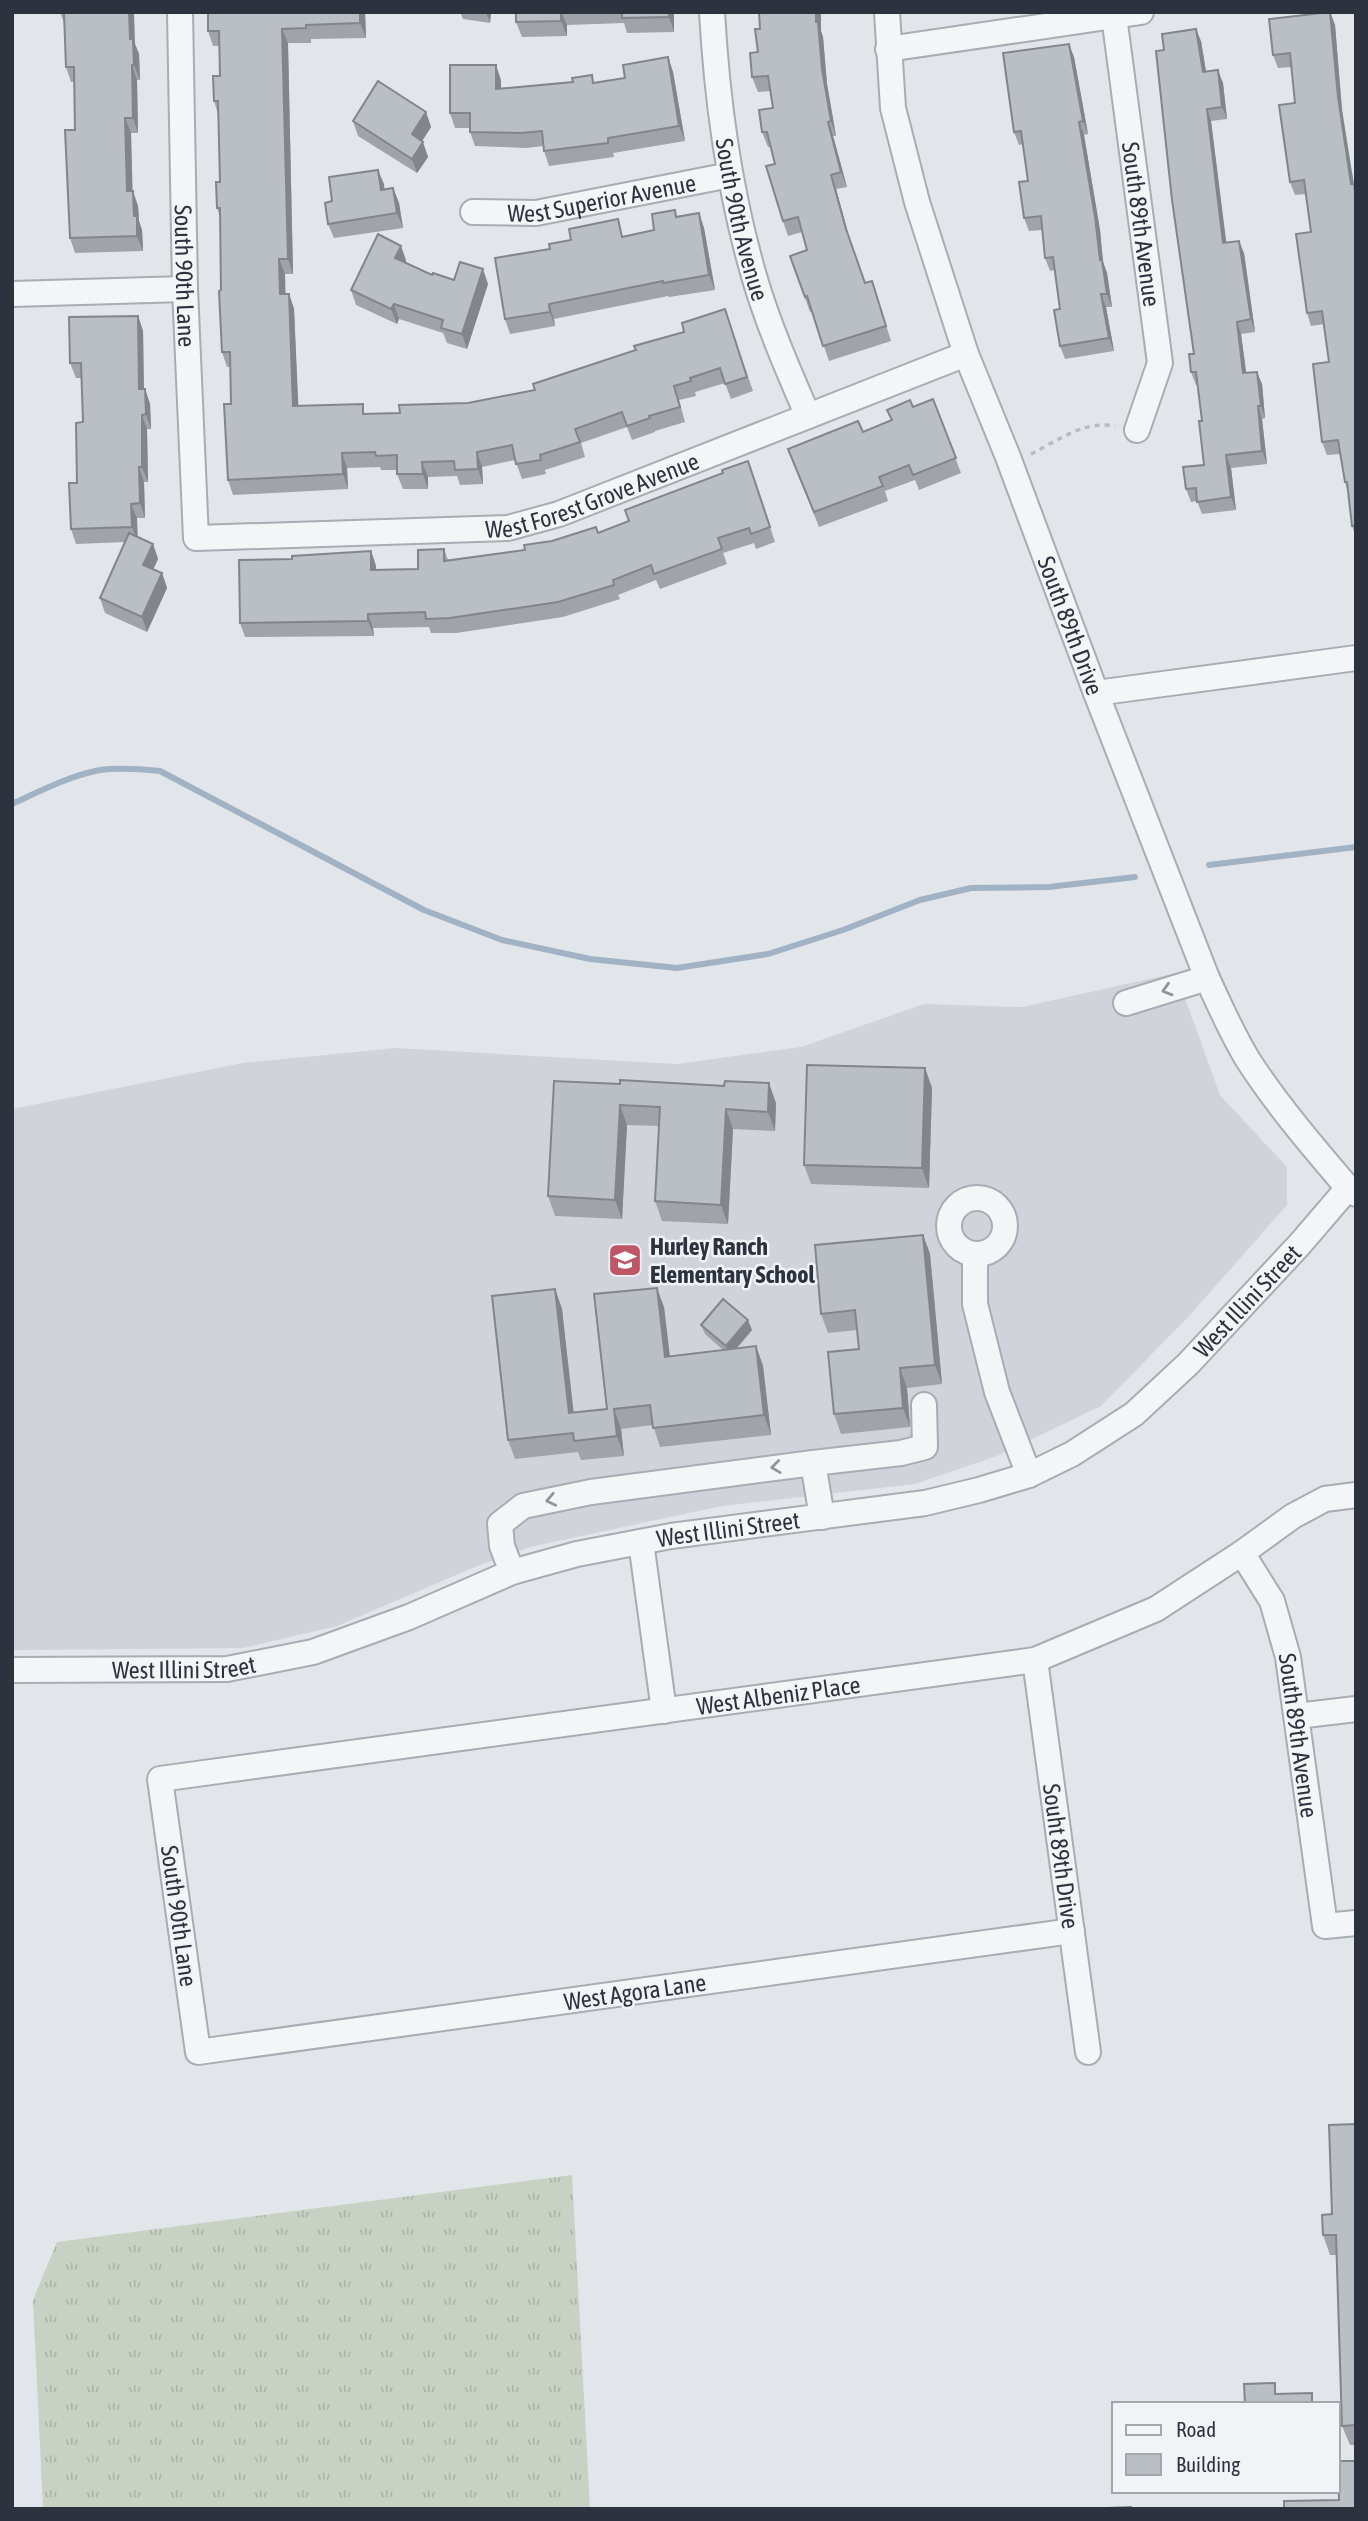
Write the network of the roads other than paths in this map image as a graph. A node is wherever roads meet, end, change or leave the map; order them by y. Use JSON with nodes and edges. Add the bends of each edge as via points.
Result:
{"nodes":[{"id":1,"x":180,"y":12,"type":"edge"},
{"id":2,"x":712,"y":12,"type":"edge"},
{"id":3,"x":887,"y":12,"type":"edge"},
{"id":4,"x":1141,"y":12,"type":"edge"},
{"id":5,"x":1114,"y":16,"type":"junction"},
{"id":6,"x":888,"y":48,"type":"junction"},
{"id":7,"x":730,"y":175,"type":"junction"},
{"id":8,"x":473,"y":212,"type":"dead end"},
{"id":9,"x":185,"y":289,"type":"junction"},
{"id":10,"x":12,"y":294,"type":"edge"},
{"id":11,"x":966,"y":354,"type":"junction"},
{"id":12,"x":808,"y":416,"type":"junction"},
{"id":13,"x":1138,"y":430,"type":"road end"},
{"id":14,"x":196,"y":538,"type":"joint"},
{"id":15,"x":1356,"y":658,"type":"edge"},
{"id":16,"x":1096,"y":694,"type":"junction"},
{"id":17,"x":1208,"y":978,"type":"junction"},
{"id":18,"x":1126,"y":1003,"type":"dead end"},
{"id":19,"x":1352,"y":1191,"type":"edge"},
{"id":20,"x":975,"y":1254,"type":"dead end"},
{"id":21,"x":923,"y":1405,"type":"dead end"},
{"id":22,"x":813,"y":1462,"type":"junction"},
{"id":23,"x":1029,"y":1475,"type":"junction"},
{"id":24,"x":1356,"y":1495,"type":"edge"},
{"id":25,"x":822,"y":1517,"type":"junction"},
{"id":26,"x":641,"y":1542,"type":"junction"},
{"id":27,"x":1242,"y":1553,"type":"junction"},
{"id":28,"x":512,"y":1572,"type":"junction"},
{"id":29,"x":1035,"y":1660,"type":"junction"},
{"id":30,"x":12,"y":1670,"type":"edge"},
{"id":31,"x":1356,"y":1709,"type":"edge"},
{"id":32,"x":664,"y":1711,"type":"junction"},
{"id":33,"x":1297,"y":1716,"type":"junction"},
{"id":34,"x":160,"y":1779,"type":"joint"},
{"id":35,"x":1356,"y":1923,"type":"edge"},
{"id":36,"x":1072,"y":1931,"type":"junction"},
{"id":37,"x":198,"y":2052,"type":"joint"},
{"id":38,"x":1088,"y":2052,"type":"dead end"}],
"edges":[{"from":1,"to":9,"type":"street","name":"South 90th Lane"},
{"from":2,"to":7,"type":"street","name":"South 90th Avenue","via":[[716,86]]},
{"from":3,"to":6,"type":"street","name":"South 89th Drive"},
{"from":4,"to":5,"type":"street"},
{"from":5,"to":6,"type":"street"},
{"from":5,"to":13,"type":"street","name":"South 89th Avenue","via":[[1160,363]]},
{"from":6,"to":11,"type":"street","name":"South 89th Drive","via":[[893,108],[917,202]]},
{"from":7,"to":8,"type":"street","name":"West Superior Avenue","via":[[536,214]]},
{"from":7,"to":12,"type":"street","name":"South 90th Avenue","via":[[754,276]]},
{"from":9,"to":10,"type":"street"},
{"from":9,"to":14,"type":"street","name":"South 90th Lane"},
{"from":11,"to":12,"type":"street","name":"West Forest Grove Avenue"},
{"from":11,"to":16,"type":"street","name":"South 89th Drive"},
{"from":12,"to":14,"type":"street","name":"West Forest Grove Avenue","via":[[559,514],[508,528]]},
{"from":15,"to":16,"type":"street"},
{"from":16,"to":17,"type":"street","name":"South 89th Drive"},
{"from":17,"to":18,"type":"street","one_way":true},
{"from":17,"to":19,"type":"street","name":"South 89th Drive","via":[[1249,1062]]},
{"from":19,"to":23,"type":"street","name":"West Illini Street","via":[[1135,1415]]},
{"from":20,"to":23,"type":"street","via":[[975,1304],[997,1392]]},
{"from":21,"to":22,"type":"street","via":[[925,1447]]},
{"from":22,"to":25,"type":"street"},
{"from":22,"to":28,"type":"street","one_way":true,"via":[[591,1492],[523,1506],[500,1524]]},
{"from":23,"to":25,"type":"street","name":"West Illini Street","via":[[925,1503]]},
{"from":24,"to":27,"type":"street","name":"West Albeniz Place","via":[[1325,1499]]},
{"from":25,"to":26,"type":"street","name":"West Illini Street"},
{"from":26,"to":28,"type":"street","name":"West Illini Street"},
{"from":26,"to":32,"type":"street"},
{"from":27,"to":29,"type":"street","name":"West Albeniz Place","via":[[1156,1609]]},
{"from":27,"to":33,"type":"street","name":"South 89th Avenue","via":[[1272,1601],[1288,1657]]},
{"from":28,"to":30,"type":"street","name":"West Illini Street","via":[[409,1617],[301,1654],[227,1668]]},
{"from":29,"to":32,"type":"street","name":"West Albeniz Place"},
{"from":29,"to":36,"type":"street","name":"Souht 89th Drive"},
{"from":31,"to":33,"type":"street"},
{"from":32,"to":34,"type":"street","name":"West Albeniz Place"},
{"from":33,"to":35,"type":"street","name":"South 89th Avenue","via":[[1325,1926]]},
{"from":34,"to":37,"type":"street","name":"South 90th Lane"},
{"from":36,"to":37,"type":"street","name":"West Agora Lane"},
{"from":36,"to":38,"type":"street","name":"Souht 89th Drive"}]}
